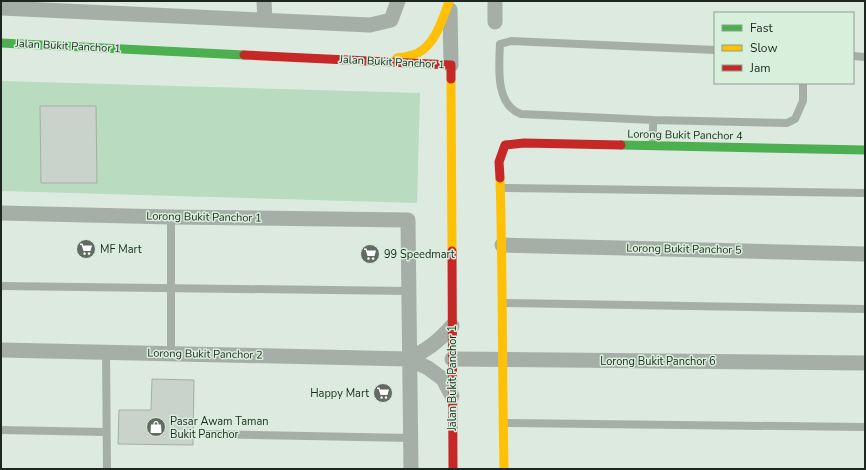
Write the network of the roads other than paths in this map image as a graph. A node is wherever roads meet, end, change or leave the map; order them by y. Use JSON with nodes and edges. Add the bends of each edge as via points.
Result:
{"nodes":[{"id":1,"x":264,"y":1,"type":"edge"},
{"id":2,"x":398,"y":1,"type":"edge"},
{"id":3,"x":495,"y":1,"type":"edge"},
{"id":4,"x":449,"y":2,"type":"edge"},
{"id":5,"x":35,"y":5,"type":"edge"},
{"id":6,"x":1,"y":8,"type":"edge"},
{"id":7,"x":265,"y":20,"type":"junction"},
{"id":8,"x":495,"y":22,"type":"dead end"},
{"id":9,"x":1,"y":43,"type":"edge"},
{"id":10,"x":714,"y":50,"type":"edge"},
{"id":11,"x":854,"y":56,"type":"edge"},
{"id":12,"x":865,"y":57,"type":"edge"},
{"id":13,"x":384,"y":62,"type":"junction"},
{"id":14,"x":451,"y":65,"type":"junction"},
{"id":15,"x":803,"y":84,"type":"edge"},
{"id":16,"x":653,"y":120,"type":"junction"},
{"id":17,"x":653,"y":146,"type":"junction"},
{"id":18,"x":865,"y":150,"type":"edge"},
{"id":19,"x":500,"y":188,"type":"junction"},
{"id":20,"x":865,"y":193,"type":"edge"},
{"id":21,"x":1,"y":213,"type":"edge"},
{"id":22,"x":171,"y":217,"type":"junction"},
{"id":23,"x":502,"y":244,"type":"junction"},
{"id":24,"x":865,"y":254,"type":"edge"},
{"id":25,"x":1,"y":286,"type":"edge"},
{"id":26,"x":171,"y":288,"type":"junction"},
{"id":27,"x":408,"y":291,"type":"junction"},
{"id":28,"x":502,"y":303,"type":"junction"},
{"id":29,"x":865,"y":309,"type":"edge"},
{"id":30,"x":452,"y":326,"type":"junction"},
{"id":31,"x":1,"y":350,"type":"edge"},
{"id":32,"x":106,"y":352,"type":"junction"},
{"id":33,"x":172,"y":353,"type":"junction"},
{"id":34,"x":410,"y":358,"type":"junction"},
{"id":35,"x":452,"y":359,"type":"junction"},
{"id":36,"x":502,"y":360,"type":"junction"},
{"id":37,"x":865,"y":363,"type":"edge"},
{"id":38,"x":452,"y":396,"type":"junction"},
{"id":39,"x":503,"y":423,"type":"junction"},
{"id":40,"x":865,"y":427,"type":"edge"},
{"id":41,"x":1,"y":430,"type":"edge"},
{"id":42,"x":106,"y":432,"type":"junction"},
{"id":43,"x":207,"y":434,"type":"dead end"},
{"id":44,"x":411,"y":438,"type":"junction"},
{"id":45,"x":107,"y":469,"type":"edge"},
{"id":46,"x":411,"y":469,"type":"edge"},
{"id":47,"x":453,"y":469,"type":"edge"},
{"id":48,"x":504,"y":469,"type":"edge"}],
"edges":[{"from":1,"to":7,"type":"street"},
{"from":2,"to":7,"type":"street","via":[[391,20],[370,25]]},
{"from":3,"to":8,"type":"street"},
{"from":4,"to":13,"type":"street","via":[[434,37],[425,48],[418,54]]},
{"from":4,"to":14,"type":"street"},
{"from":5,"to":6,"type":"street"},
{"from":5,"to":7,"type":"street"},
{"from":9,"to":13,"type":"street","name":"Jalan Bukit Panchor 1"},
{"from":10,"to":16,"type":"lane","via":[[511,41],[500,44],[499,75],[506,102],[514,112]]},
{"from":11,"to":12,"type":"lane"},
{"from":13,"to":14,"type":"street","name":"Jalan Bukit Panchor 1"},
{"from":14,"to":30,"type":"street","name":"Jalan Bukit Panchor 1"},
{"from":15,"to":16,"type":"lane","via":[[803,101],[795,119],[787,123]]},
{"from":16,"to":17,"type":"lane"},
{"from":17,"to":18,"type":"street","name":"Lorong Bukit Panchor 4"},
{"from":17,"to":19,"type":"street","name":"Lorong Bukit Panchor 4","via":[[524,143],[505,145],[499,162]]},
{"from":19,"to":20,"type":"lane"},
{"from":19,"to":23,"type":"street"},
{"from":21,"to":22,"type":"street","name":"Lorong Bukit Panchor 1"},
{"from":22,"to":26,"type":"lane"},
{"from":22,"to":27,"type":"street","name":"Lorong Bukit Panchor 1","via":[[408,220]]},
{"from":23,"to":24,"type":"street","name":"Lorong Bukit Panchor 5"},
{"from":23,"to":28,"type":"street"},
{"from":25,"to":26,"type":"lane"},
{"from":26,"to":27,"type":"lane"},
{"from":26,"to":33,"type":"lane"},
{"from":27,"to":34,"type":"street"},
{"from":28,"to":29,"type":"lane"},
{"from":28,"to":36,"type":"street"},
{"from":30,"to":34,"type":"street","via":[[425,351]]},
{"from":30,"to":35,"type":"street","name":"Jalan Bukit Panchor 1"},
{"from":31,"to":32,"type":"street","name":"Lorong Bukit Panchor 2"},
{"from":32,"to":33,"type":"street","name":"Lorong Bukit Panchor 2"},
{"from":32,"to":42,"type":"lane"},
{"from":33,"to":34,"type":"street","name":"Lorong Bukit Panchor 2"},
{"from":34,"to":38,"type":"street","via":[[443,379]]},
{"from":34,"to":44,"type":"street"},
{"from":35,"to":36,"type":"street","name":"Lorong Bukit Panchor 6"},
{"from":35,"to":38,"type":"street","name":"Jalan Bukit Panchor 1"},
{"from":36,"to":37,"type":"street","name":"Lorong Bukit Panchor 6"},
{"from":36,"to":39,"type":"street"},
{"from":38,"to":47,"type":"street","name":"Jalan Bukit Panchor 1"},
{"from":39,"to":40,"type":"lane"},
{"from":39,"to":48,"type":"street"},
{"from":41,"to":42,"type":"lane"},
{"from":42,"to":45,"type":"lane"},
{"from":43,"to":44,"type":"lane"},
{"from":44,"to":46,"type":"street"}]}
